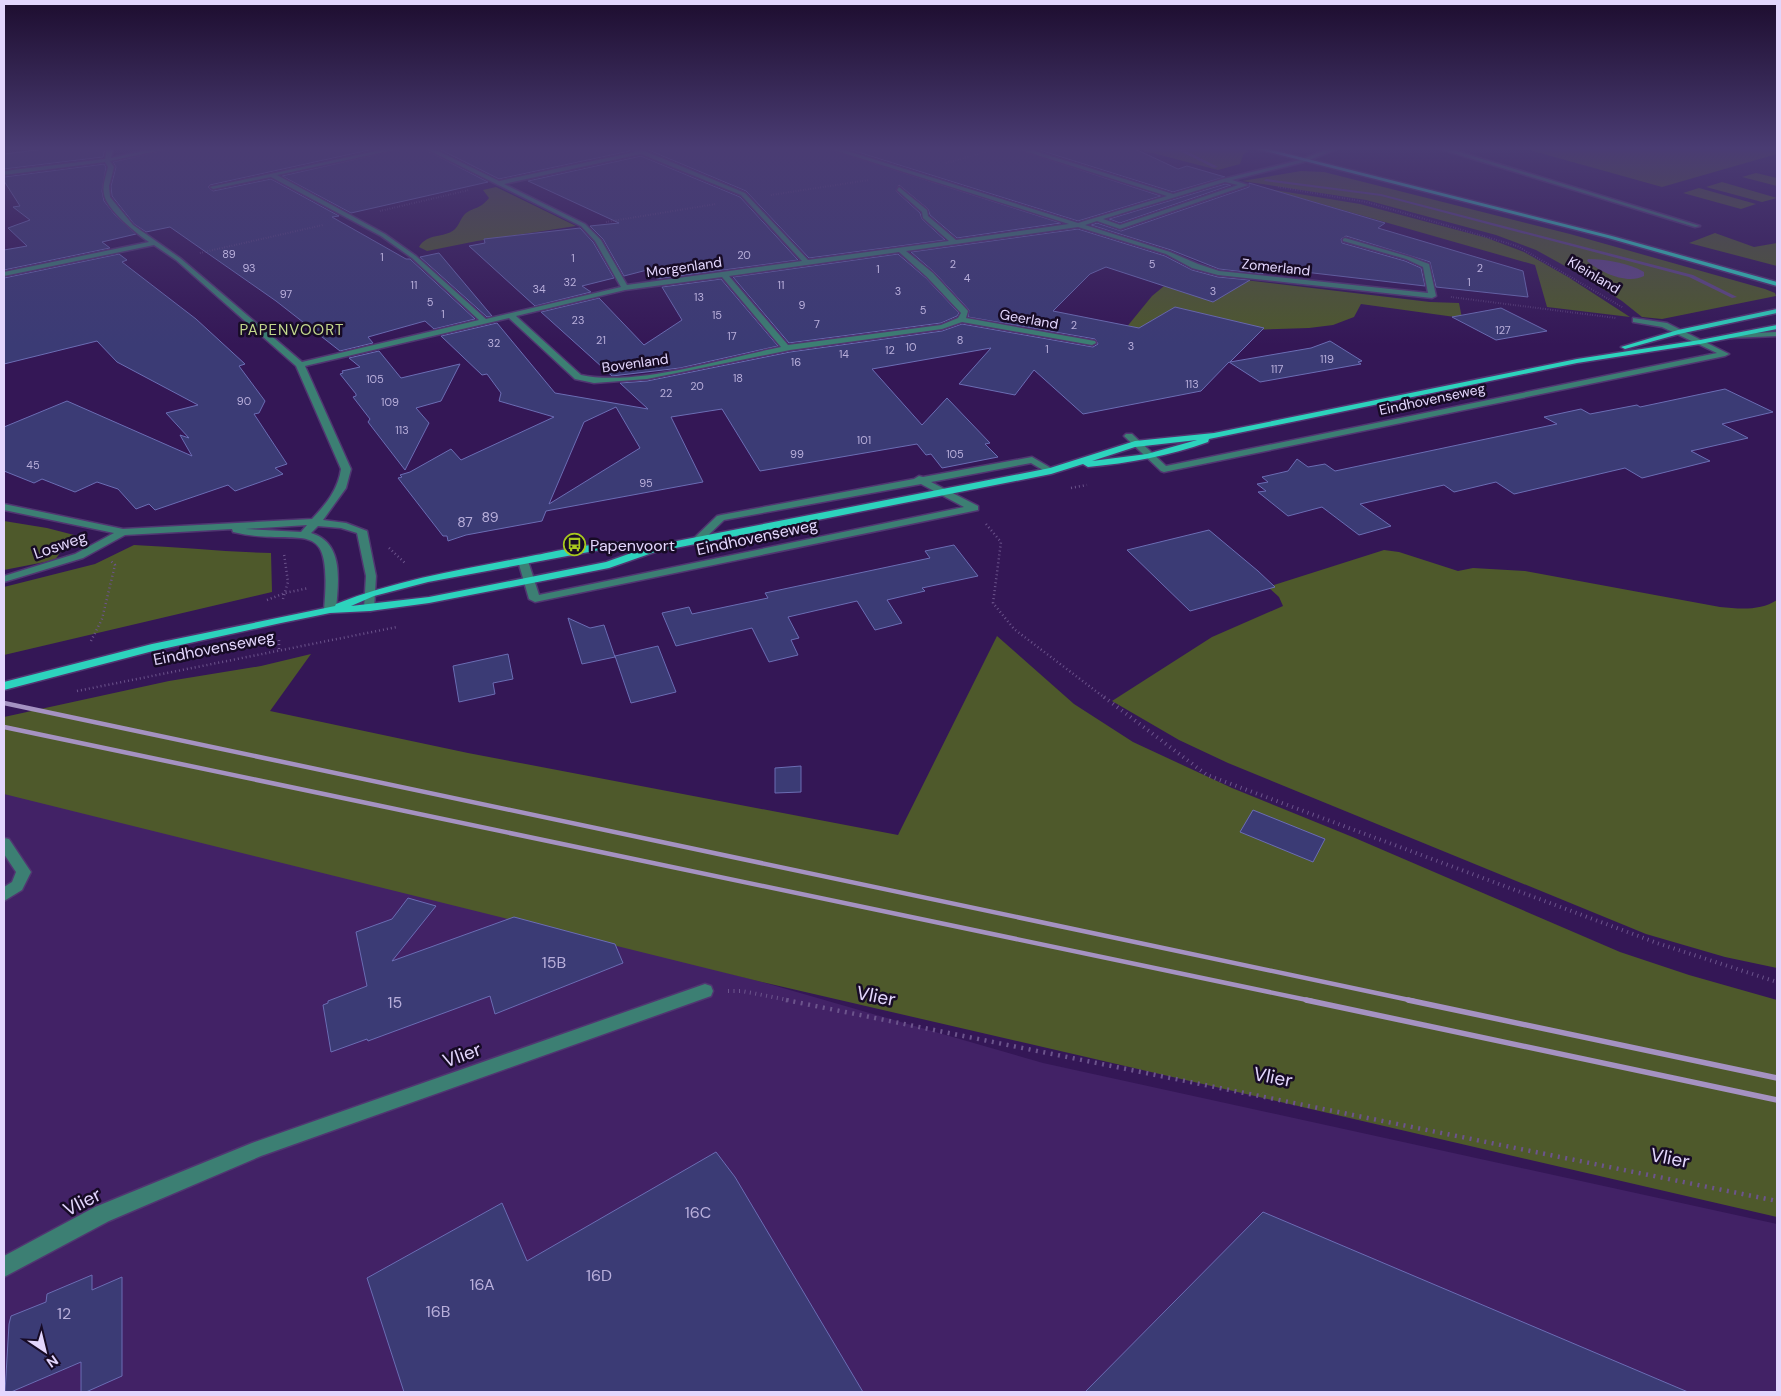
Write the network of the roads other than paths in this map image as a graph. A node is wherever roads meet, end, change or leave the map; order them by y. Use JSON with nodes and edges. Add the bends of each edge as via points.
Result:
{"nodes":[{"id":1,"x":122,"y":214,"type":"edge"},
{"id":2,"x":343,"y":214,"type":"edge"},
{"id":3,"x":561,"y":214,"type":"edge"},
{"id":4,"x":764,"y":214,"type":"edge"},
{"id":5,"x":925,"y":214,"type":"edge"},
{"id":6,"x":1043,"y":214,"type":"edge"},
{"id":7,"x":1117,"y":214,"type":"edge"},
{"id":8,"x":1156,"y":214,"type":"edge"},
{"id":9,"x":1517,"y":214,"type":"edge"},
{"id":10,"x":1547,"y":214,"type":"edge"},
{"id":11,"x":1658,"y":214,"type":"edge"},
{"id":12,"x":1099,"y":220,"type":"junction"},
{"id":13,"x":1078,"y":225,"type":"junction"},
{"id":14,"x":1697,"y":226,"type":"dead end"},
{"id":15,"x":1345,"y":240,"type":"dead end"},
{"id":16,"x":155,"y":242,"type":"junction"},
{"id":17,"x":955,"y":243,"type":"junction"},
{"id":18,"x":901,"y":250,"type":"junction"},
{"id":19,"x":808,"y":263,"type":"junction"},
{"id":20,"x":4,"y":274,"type":"edge"},
{"id":21,"x":724,"y":274,"type":"junction"},
{"id":22,"x":1777,"y":275,"type":"edge"},
{"id":23,"x":1777,"y":284,"type":"edge"},
{"id":24,"x":625,"y":288,"type":"junction"},
{"id":25,"x":1777,"y":311,"type":"edge"},
{"id":26,"x":509,"y":314,"type":"junction"},
{"id":27,"x":483,"y":320,"type":"junction"},
{"id":28,"x":961,"y":320,"type":"junction"},
{"id":29,"x":1636,"y":320,"type":"road end"},
{"id":30,"x":1777,"y":327,"type":"edge"},
{"id":31,"x":1678,"y":332,"type":"junction"},
{"id":32,"x":1777,"y":334,"type":"edge"},
{"id":33,"x":1731,"y":336,"type":"junction"},
{"id":34,"x":1700,"y":342,"type":"junction"},
{"id":35,"x":1092,"y":344,"type":"dead end"},
{"id":36,"x":787,"y":348,"type":"junction"},
{"id":37,"x":1577,"y":361,"type":"junction"},
{"id":38,"x":300,"y":365,"type":"junction"},
{"id":39,"x":1129,"y":436,"type":"dead end"},
{"id":40,"x":1214,"y":436,"type":"junction"},
{"id":41,"x":1138,"y":445,"type":"junction"},
{"id":42,"x":1150,"y":456,"type":"junction"},
{"id":43,"x":1076,"y":465,"type":"junction"},
{"id":44,"x":1051,"y":472,"type":"junction"},
{"id":45,"x":919,"y":479,"type":"junction"},
{"id":46,"x":946,"y":493,"type":"junction"},
{"id":47,"x":4,"y":506,"type":"edge"},
{"id":48,"x":314,"y":522,"type":"junction"},
{"id":49,"x":222,"y":528,"type":"junction"},
{"id":50,"x":122,"y":532,"type":"junction"},
{"id":51,"x":304,"y":535,"type":"junction"},
{"id":52,"x":696,"y":541,"type":"junction"},
{"id":53,"x":652,"y":549,"type":"junction"},
{"id":54,"x":523,"y":561,"type":"junction"},
{"id":55,"x":4,"y":579,"type":"edge"},
{"id":56,"x":528,"y":580,"type":"junction"},
{"id":57,"x":370,"y":594,"type":"junction"},
{"id":58,"x":370,"y":608,"type":"junction"},
{"id":59,"x":330,"y":610,"type":"junction"},
{"id":60,"x":4,"y":686,"type":"edge"},
{"id":61,"x":4,"y":843,"type":"edge"},
{"id":62,"x":4,"y":895,"type":"edge"},
{"id":63,"x":705,"y":991,"type":"road end"},
{"id":64,"x":4,"y":1267,"type":"edge"}],
"edges":[{"from":1,"to":16,"type":"street","via":[[132,226]]},
{"from":2,"to":27,"type":"street","via":[[383,235],[414,257]]},
{"from":3,"to":24,"type":"street","via":[[583,225],[598,240]]},
{"from":4,"to":19,"type":"street"},
{"from":5,"to":17,"type":"street"},
{"from":6,"to":13,"type":"street","name":"Zomerland"},
{"from":7,"to":12,"type":"street","name":"Morgenland"},
{"from":8,"to":12,"type":"street","via":[[1120,226]]},
{"from":9,"to":23,"type":"main road"},
{"from":10,"to":22,"type":"main road"},
{"from":11,"to":14,"type":"street"},
{"from":12,"to":13,"type":"street","name":"Morgenland"},
{"from":13,"to":15,"type":"street","name":"Zomerland","via":[[1168,253],[1218,273],[1432,296],[1426,266]]},
{"from":13,"to":17,"type":"street","name":"Morgenland"},
{"from":16,"to":20,"type":"street"},
{"from":16,"to":38,"type":"street","via":[[178,258]]},
{"from":17,"to":18,"type":"street","name":"Morgenland"},
{"from":18,"to":19,"type":"street","name":"Morgenland"},
{"from":18,"to":28,"type":"street","via":[[930,275],[965,313]]},
{"from":19,"to":21,"type":"street","name":"Morgenland"},
{"from":21,"to":24,"type":"street","name":"Morgenland"},
{"from":21,"to":36,"type":"street"},
{"from":24,"to":26,"type":"street","name":"Morgenland"},
{"from":25,"to":31,"type":"main road","name":"Eindhovenseweg"},
{"from":26,"to":27,"type":"street","name":"Morgenland"},
{"from":26,"to":36,"type":"street","name":"Bovenland","via":[[584,380],[632,379]]},
{"from":27,"to":38,"type":"street","name":"Morgenland"},
{"from":28,"to":35,"type":"street","name":"Geerland"},
{"from":28,"to":36,"type":"street","name":"Bovenland","via":[[942,327]]},
{"from":29,"to":31,"type":"street","via":[[1664,325]]},
{"from":30,"to":33,"type":"main road","name":"Eindhovenseweg"},
{"from":31,"to":34,"type":"street"},
{"from":31,"to":37,"type":"main road","name":"Eindhovenseweg"},
{"from":32,"to":33,"type":"street","name":"Eindhovenseweg"},
{"from":33,"to":34,"type":"main road","name":"Eindhovenseweg"},
{"from":34,"to":37,"type":"main road","name":"Eindhovenseweg"},
{"from":34,"to":42,"type":"street","name":"Eindhovenseweg","via":[[1725,354],[1164,469]]},
{"from":37,"to":40,"type":"main road","name":"Eindhovenseweg"},
{"from":38,"to":48,"type":"street","via":[[346,469],[340,490]]},
{"from":39,"to":41,"type":"street","name":"Eindhovenseweg"},
{"from":40,"to":41,"type":"main road","name":"Eindhovenseweg","via":[[1166,439]]},
{"from":40,"to":42,"type":"main road","name":"Eindhovenseweg","via":[[1182,449]]},
{"from":41,"to":42,"type":"street","name":"Eindhovenseweg"},
{"from":41,"to":43,"type":"main road","name":"Eindhovenseweg","via":[[1111,450]]},
{"from":42,"to":43,"type":"main road","name":"Eindhovenseweg"},
{"from":43,"to":44,"type":"main road","name":"Eindhovenseweg"},
{"from":44,"to":45,"type":"street","name":"Eindhovenseweg","via":[[1032,460]]},
{"from":44,"to":46,"type":"main road","name":"Eindhovenseweg"},
{"from":45,"to":46,"type":"street"},
{"from":45,"to":52,"type":"street","name":"Eindhovenseweg","via":[[721,518]]},
{"from":46,"to":52,"type":"main road","name":"Eindhovenseweg"},
{"from":46,"to":56,"type":"street","name":"Eindhovenseweg","via":[[974,508],[534,599]]},
{"from":47,"to":50,"type":"street","name":"Losweg"},
{"from":48,"to":49,"type":"street","name":"Losweg"},
{"from":48,"to":51,"type":"street"},
{"from":48,"to":57,"type":"street","via":[[362,531]]},
{"from":49,"to":50,"type":"street","name":"Losweg"},
{"from":49,"to":51,"type":"street","name":"Losweg"},
{"from":50,"to":55,"type":"street","name":"Losweg","via":[[97,550],[71,561]]},
{"from":51,"to":59,"type":"street","via":[[318,539],[327,548],[332,573]]},
{"from":52,"to":53,"type":"main road","name":"Eindhovenseweg"},
{"from":53,"to":54,"type":"main road","name":"Eindhovenseweg","via":[[605,546]]},
{"from":53,"to":56,"type":"main road","name":"Eindhovenseweg","via":[[609,565]]},
{"from":54,"to":56,"type":"street","name":"Eindhovenseweg"},
{"from":54,"to":57,"type":"main road","name":"Eindhovenseweg","via":[[427,579]]},
{"from":56,"to":58,"type":"main road","name":"Eindhovenseweg"},
{"from":57,"to":58,"type":"street"},
{"from":57,"to":59,"type":"main road","name":"Eindhovenseweg"},
{"from":58,"to":59,"type":"main road","name":"Eindhovenseweg"},
{"from":59,"to":60,"type":"main road","name":"Eindhovenseweg","via":[[152,648]]},
{"from":61,"to":62,"type":"street","via":[[24,872],[17,886]]},
{"from":63,"to":64,"type":"street","name":"Vlier","via":[[258,1150],[102,1214]]}]}
